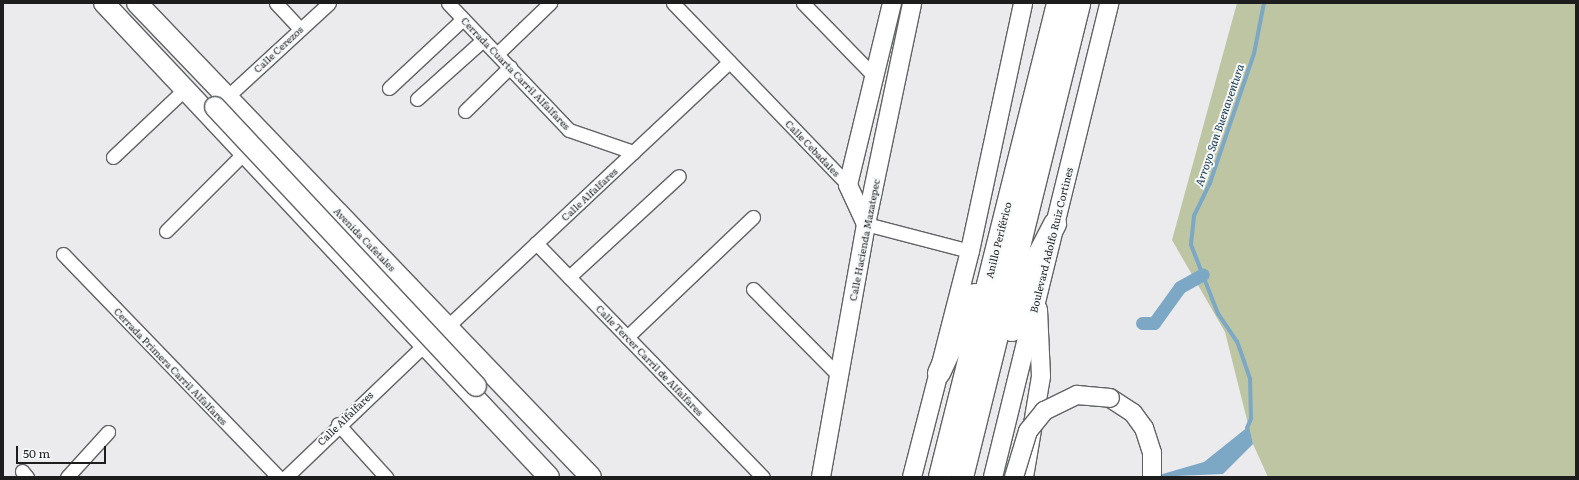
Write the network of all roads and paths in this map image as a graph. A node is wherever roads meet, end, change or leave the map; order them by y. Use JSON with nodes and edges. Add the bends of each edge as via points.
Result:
{"nodes":[{"id":1,"x":105,"y":3,"type":"edge"},
{"id":2,"x":137,"y":3,"type":"edge"},
{"id":3,"x":276,"y":3,"type":"edge"},
{"id":4,"x":329,"y":3,"type":"edge"},
{"id":5,"x":448,"y":3,"type":"edge"},
{"id":6,"x":550,"y":3,"type":"edge"},
{"id":7,"x":673,"y":3,"type":"edge"},
{"id":8,"x":803,"y":3,"type":"edge"},
{"id":9,"x":1058,"y":3,"type":"edge"},
{"id":10,"x":1079,"y":3,"type":"edge"},
{"id":11,"x":1109,"y":3,"type":"edge"},
{"id":12,"x":1021,"y":4,"type":"edge"},
{"id":13,"x":892,"y":5,"type":"edge"},
{"id":14,"x":911,"y":7,"type":"edge"},
{"id":15,"x":463,"y":19,"type":"junction"},
{"id":16,"x":300,"y":29,"type":"junction"},
{"id":17,"x":483,"y":40,"type":"junction"},
{"id":18,"x":498,"y":54,"type":"junction"},
{"id":19,"x":729,"y":62,"type":"junction"},
{"id":20,"x":510,"y":67,"type":"junction"},
{"id":21,"x":874,"y":76,"type":"junction"},
{"id":22,"x":389,"y":88,"type":"dead end"},
{"id":23,"x":185,"y":89,"type":"junction"},
{"id":24,"x":417,"y":100,"type":"dead end"},
{"id":25,"x":221,"y":102,"type":"junction"},
{"id":26,"x":465,"y":111,"type":"dead end"},
{"id":27,"x":633,"y":152,"type":"junction"},
{"id":28,"x":244,"y":153,"type":"junction"},
{"id":29,"x":113,"y":158,"type":"dead end"},
{"id":30,"x":679,"y":176,"type":"dead end"},
{"id":31,"x":848,"y":185,"type":"junction"},
{"id":32,"x":753,"y":217,"type":"dead end"},
{"id":33,"x":866,"y":224,"type":"junction"},
{"id":34,"x":1055,"y":224,"type":"junction"},
{"id":35,"x":166,"y":231,"type":"dead end"},
{"id":36,"x":536,"y":243,"type":"junction"},
{"id":37,"x":997,"y":247,"type":"junction"},
{"id":38,"x":970,"y":251,"type":"junction"},
{"id":39,"x":64,"y":254,"type":"dead end"},
{"id":40,"x":569,"y":277,"type":"junction"},
{"id":41,"x":405,"y":280,"type":"junction"},
{"id":42,"x":753,"y":289,"type":"dead end"},
{"id":43,"x":380,"y":299,"type":"junction"},
{"id":44,"x":1037,"y":299,"type":"junction"},
{"id":45,"x":448,"y":326,"type":"junction"},
{"id":46,"x":627,"y":336,"type":"junction"},
{"id":47,"x":464,"y":344,"type":"junction"},
{"id":48,"x":424,"y":345,"type":"junction"},
{"id":49,"x":939,"y":373,"type":"junction"},
{"id":50,"x":839,"y":376,"type":"junction"},
{"id":51,"x":980,"y":405,"type":"junction"},
{"id":52,"x":338,"y":424,"type":"junction"},
{"id":53,"x":108,"y":432,"type":"dead end"},
{"id":54,"x":67,"y":477,"type":"edge"},
{"id":55,"x":278,"y":477,"type":"edge"},
{"id":56,"x":286,"y":477,"type":"edge"},
{"id":57,"x":386,"y":477,"type":"edge"},
{"id":58,"x":549,"y":477,"type":"edge"},
{"id":59,"x":560,"y":477,"type":"edge"},
{"id":60,"x":580,"y":477,"type":"edge"},
{"id":61,"x":591,"y":477,"type":"edge"},
{"id":62,"x":763,"y":477,"type":"edge"},
{"id":63,"x":821,"y":477,"type":"edge"},
{"id":64,"x":912,"y":477,"type":"edge"},
{"id":65,"x":940,"y":477,"type":"edge"},
{"id":66,"x":962,"y":477,"type":"edge"},
{"id":67,"x":992,"y":477,"type":"edge"},
{"id":68,"x":1014,"y":477,"type":"edge"},
{"id":69,"x":1024,"y":477,"type":"edge"},
{"id":70,"x":1152,"y":477,"type":"edge"}],
"edges":[{"from":1,"to":23,"type":"main road"},
{"from":1,"to":25,"type":"main road"},
{"from":2,"to":25,"type":"main road","name":"Avenida Cafetales"},
{"from":3,"to":16,"type":"street"},
{"from":4,"to":16,"type":"street","name":"Calle Cerezos"},
{"from":5,"to":15,"type":"street","name":"Cerrada Cuarta Carril Alfalfares"},
{"from":6,"to":18,"type":"street"},
{"from":7,"to":19,"type":"street","name":"Calle Cebadales"},
{"from":8,"to":21,"type":"street"},
{"from":9,"to":37,"type":"highway","name":"Anillo Periférico"},
{"from":10,"to":51,"type":"highway"},
{"from":11,"to":34,"type":"main road","name":"Boulevard Adolfo Ruiz Cortines"},
{"from":12,"to":38,"type":"main road"},
{"from":13,"to":14,"type":"main road"},
{"from":13,"to":21,"type":"main road"},
{"from":14,"to":33,"type":"main road","name":"Calle Hacienda Mazatepec"},
{"from":15,"to":17,"type":"street","name":"Cerrada Cuarta Carril Alfalfares"},
{"from":15,"to":22,"type":"street"},
{"from":16,"to":25,"type":"street","name":"Calle Cerezos"},
{"from":17,"to":18,"type":"street","name":"Cerrada Cuarta Carril Alfalfares"},
{"from":17,"to":24,"type":"street"},
{"from":18,"to":20,"type":"street","name":"Cerrada Cuarta Carril Alfalfares"},
{"from":19,"to":27,"type":"street","name":"Calle Alfalfares"},
{"from":19,"to":31,"type":"street","name":"Calle Cebadales"},
{"from":20,"to":26,"type":"street"},
{"from":20,"to":27,"type":"street","name":"Cerrada Cuarta Carril Alfalfares","via":[[569,130]]},
{"from":21,"to":31,"type":"main road"},
{"from":23,"to":28,"type":"main road"},
{"from":23,"to":29,"type":"street"},
{"from":25,"to":41,"type":"main road","name":"Avenida Cafetales"},
{"from":25,"to":59,"type":"main road","bridge":true},
{"from":27,"to":36,"type":"street","name":"Calle Alfalfares"},
{"from":28,"to":35,"type":"street"},
{"from":28,"to":43,"type":"main road"},
{"from":30,"to":40,"type":"street"},
{"from":31,"to":33,"type":"main road","name":"Calle Cebadales"},
{"from":32,"to":46,"type":"street"},
{"from":33,"to":38,"type":"street"},
{"from":33,"to":50,"type":"main road","name":"Calle Hacienda Mazatepec"},
{"from":34,"to":44,"type":"main road","name":"Boulevard Adolfo Ruiz Cortines"},
{"from":34,"to":51,"type":"highway","via":[[1032,268],[1009,339]]},
{"from":36,"to":40,"type":"street","name":"Calle Tercer Carril de Alfalfares"},
{"from":36,"to":45,"type":"street","name":"Calle Alfalfares"},
{"from":37,"to":49,"type":"highway"},
{"from":37,"to":65,"type":"highway","name":"Anillo Periférico"},
{"from":38,"to":49,"type":"main road"},
{"from":39,"to":55,"type":"street","name":"Cerrada Primera Carril Alfalfares"},
{"from":40,"to":46,"type":"street","name":"Calle Tercer Carril de Alfalfares"},
{"from":41,"to":43,"type":"main road","via":[[409,287],[404,299],[396,303]]},
{"from":41,"to":45,"type":"main road","name":"Avenida Cafetales"},
{"from":42,"to":50,"type":"street"},
{"from":43,"to":48,"type":"main road"},
{"from":44,"to":67,"type":"main road","name":"Boulevard Adolfo Ruiz Cortines"},
{"from":44,"to":69,"type":"main road","via":[[1041,376]]},
{"from":45,"to":47,"type":"main road","name":"Avenida Cafetales"},
{"from":46,"to":62,"type":"street","name":"Calle Tercer Carril de Alfalfares"},
{"from":47,"to":60,"type":"main road","via":[[510,403]]},
{"from":47,"to":61,"type":"main road","name":"Avenida Cafetales"},
{"from":48,"to":52,"type":"street","name":"Calle Alfalfares"},
{"from":48,"to":58,"type":"main road"},
{"from":49,"to":64,"type":"main road"},
{"from":50,"to":63,"type":"main road","name":"Calle Hacienda Mazatepec"},
{"from":51,"to":66,"type":"highway"},
{"from":52,"to":56,"type":"street","name":"Calle Alfalfares"},
{"from":52,"to":57,"type":"street"},
{"from":53,"to":54,"type":"street"},
{"from":68,"to":70,"type":"main road","bridge":true,"via":[[1024,439],[1038,416],[1060,400],[1093,393],[1117,402],[1139,420],[1150,444]]}]}
